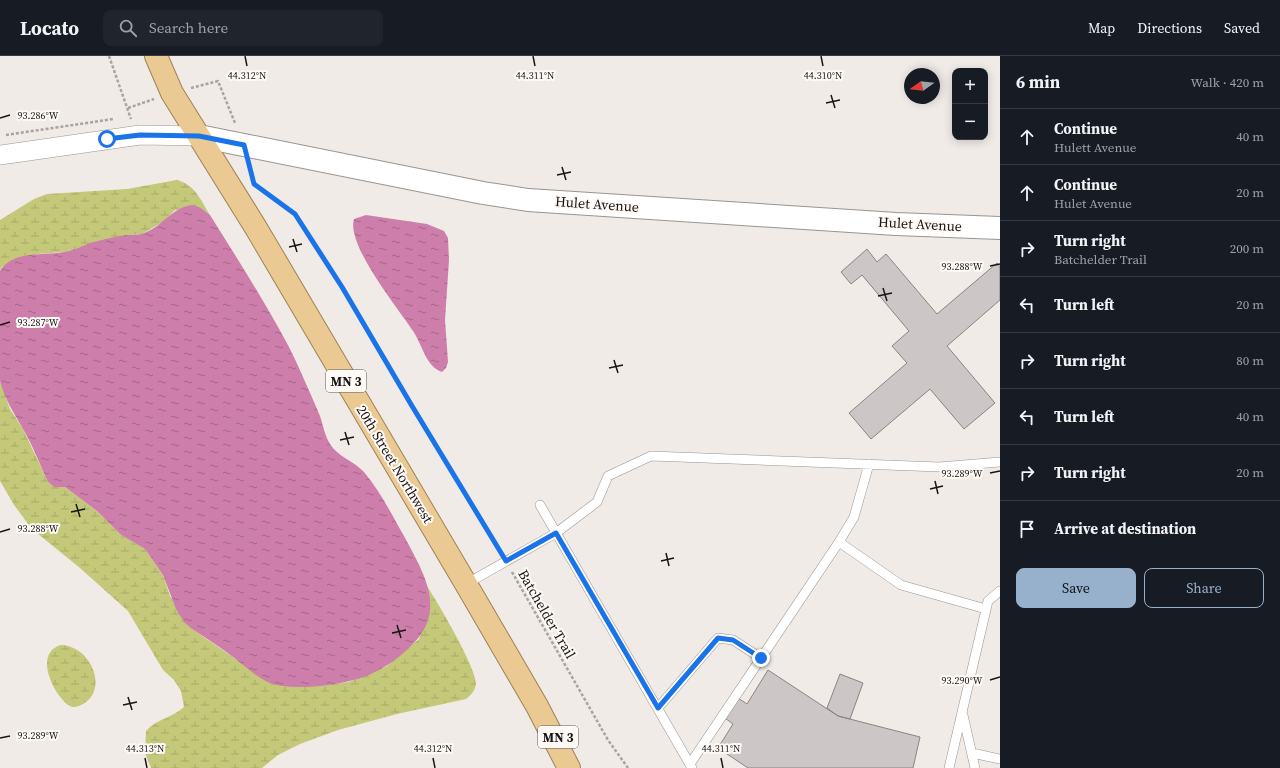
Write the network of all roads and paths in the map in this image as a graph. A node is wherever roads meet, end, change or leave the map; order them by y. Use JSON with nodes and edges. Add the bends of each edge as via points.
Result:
{"nodes":[{"id":1,"x":109,"y":56,"type":"edge"},
{"id":2,"x":156,"y":56,"type":"edge"},
{"id":3,"x":172,"y":93,"type":"junction"},
{"id":4,"x":128,"y":108,"type":"junction"},
{"id":5,"x":122,"y":118,"type":"dead end"},
{"id":6,"x":114,"y":119,"type":"dead end"},
{"id":7,"x":0,"y":136,"type":"edge"},
{"id":8,"x":199,"y":136,"type":"junction"},
{"id":9,"x":244,"y":145,"type":"junction"},
{"id":10,"x":0,"y":155,"type":"edge"},
{"id":11,"x":1000,"y":228,"type":"edge"},
{"id":12,"x":1000,"y":462,"type":"edge"},
{"id":13,"x":869,"y":464,"type":"junction"},
{"id":14,"x":540,"y":505,"type":"dead end"},
{"id":15,"x":556,"y":533,"type":"junction"},
{"id":16,"x":839,"y":542,"type":"junction"},
{"id":17,"x":506,"y":561,"type":"junction"},
{"id":18,"x":466,"y":584,"type":"junction"},
{"id":19,"x":1000,"y":592,"type":"edge"},
{"id":20,"x":986,"y":609,"type":"junction"},
{"id":21,"x":761,"y":658,"type":"junction"},
{"id":22,"x":537,"y":706,"type":"junction"},
{"id":23,"x":658,"y":708,"type":"junction"},
{"id":24,"x":962,"y":712,"type":"junction"},
{"id":25,"x":972,"y":753,"type":"junction"},
{"id":26,"x":1000,"y":759,"type":"edge"},
{"id":27,"x":691,"y":766,"type":"edge"},
{"id":28,"x":569,"y":768,"type":"edge"},
{"id":29,"x":579,"y":768,"type":"edge"},
{"id":30,"x":628,"y":768,"type":"edge"},
{"id":31,"x":949,"y":768,"type":"edge"},
{"id":32,"x":975,"y":768,"type":"edge"}],
"edges":[{"from":1,"to":4,"type":"path"},
{"from":2,"to":3,"type":"highway","name":"20th Street Northwest","number":"MN 3"},
{"from":3,"to":4,"type":"path","name":"Batchelder Trail"},
{"from":3,"to":8,"type":"highway","name":"20th Street Northwest","number":"MN 3"},
{"from":3,"to":9,"type":"path","name":"Batchelder Trail","via":[[218,81]]},
{"from":4,"to":5,"type":"path","via":[[130,117]]},
{"from":6,"to":7,"type":"path"},
{"from":8,"to":9,"type":"street","name":"Hulet Avenue"},
{"from":8,"to":10,"type":"street","via":[[140,135]]},
{"from":8,"to":18,"type":"highway","name":"20th Street Northwest","number":"MN 3"},
{"from":9,"to":11,"type":"street","name":"Hulet Avenue","via":[[528,200],[896,224]]},
{"from":9,"to":17,"type":"path","name":"Batchelder Trail","via":[[254,184],[295,214],[342,287]]},
{"from":12,"to":13,"type":"lane","via":[[939,467]]},
{"from":13,"to":15,"type":"lane","via":[[650,456],[608,476],[597,502]]},
{"from":13,"to":16,"type":"lane","via":[[854,517]]},
{"from":14,"to":15,"type":"lane"},
{"from":15,"to":17,"type":"lane"},
{"from":15,"to":23,"type":"lane"},
{"from":16,"to":20,"type":"lane","via":[[901,585]]},
{"from":16,"to":21,"type":"lane"},
{"from":17,"to":18,"type":"lane"},
{"from":17,"to":30,"type":"path","name":"Batchelder Trail","via":[[608,740]]},
{"from":18,"to":22,"type":"highway","name":"20th Street Northwest","number":"MN 3"},
{"from":19,"to":20,"type":"lane","via":[[988,601]]},
{"from":20,"to":24,"type":"lane"},
{"from":21,"to":23,"type":"lane","via":[[733,640],[718,638]]},
{"from":21,"to":27,"type":"lane"},
{"from":22,"to":28,"type":"highway","name":"20th Street Northwest","number":"MN 3"},
{"from":22,"to":29,"type":"highway","name":"20th Street Northwest","number":"MN 3"},
{"from":23,"to":27,"type":"lane"},
{"from":24,"to":25,"type":"lane"},
{"from":24,"to":31,"type":"lane"},
{"from":25,"to":26,"type":"lane"},
{"from":25,"to":32,"type":"lane"}]}
